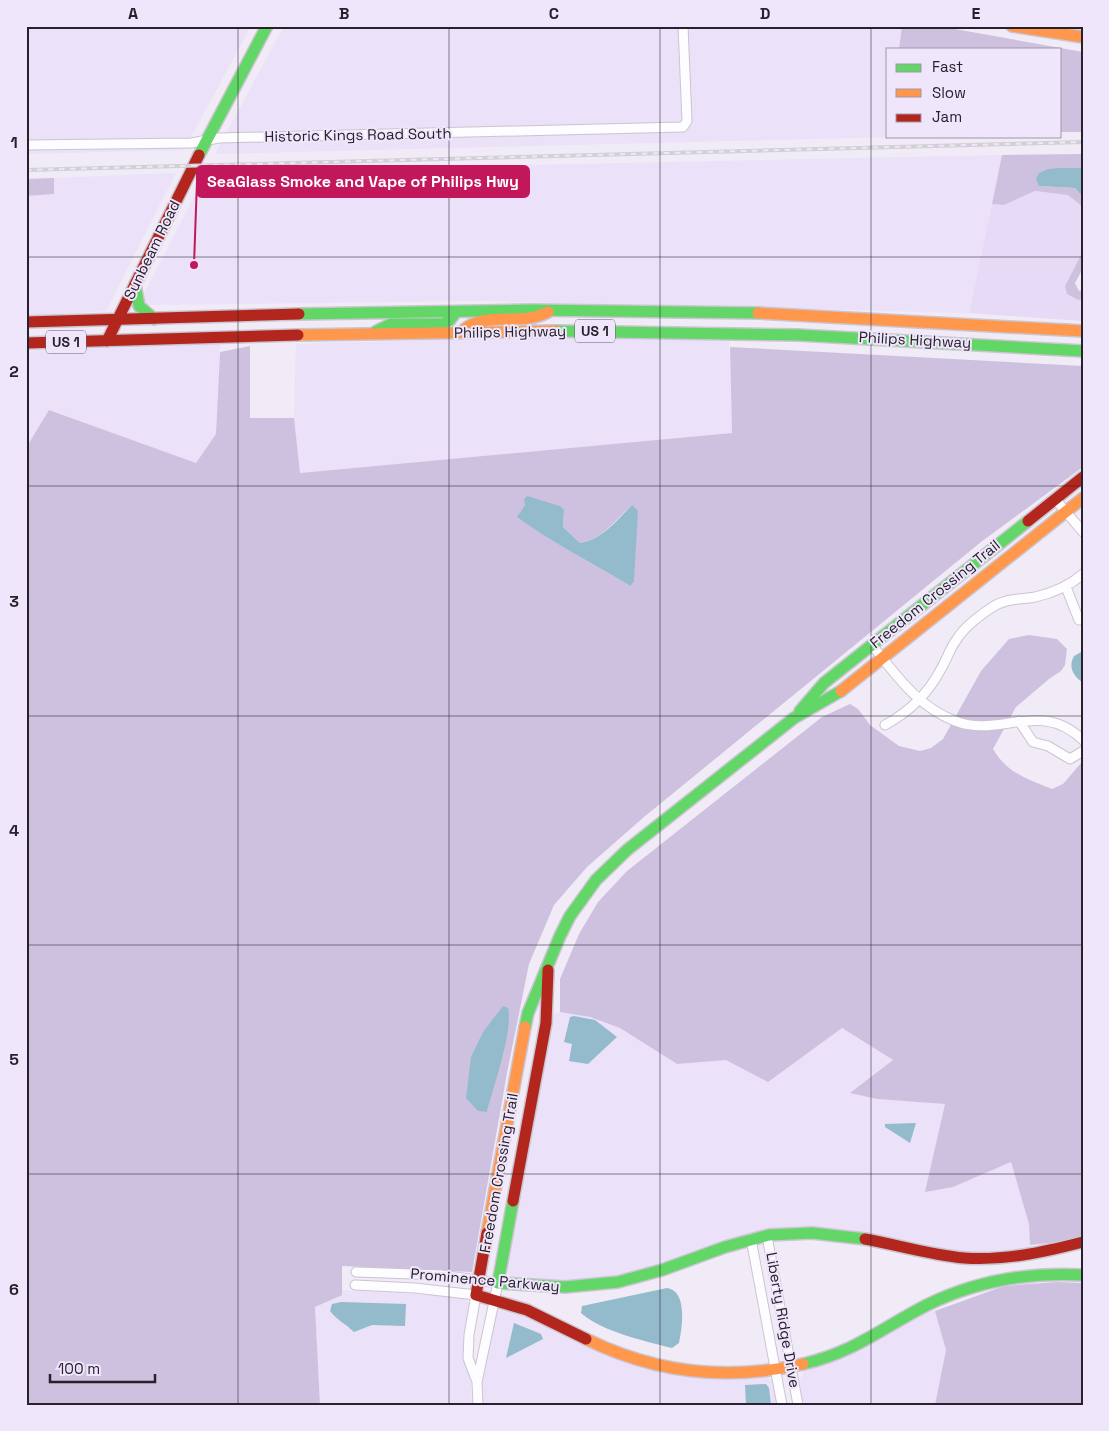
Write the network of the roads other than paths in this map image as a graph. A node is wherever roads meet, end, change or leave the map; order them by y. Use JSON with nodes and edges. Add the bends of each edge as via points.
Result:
{"nodes":[{"id":1,"x":267,"y":26,"type":"edge"},
{"id":2,"x":683,"y":26,"type":"edge"},
{"id":3,"x":1012,"y":26,"type":"edge"},
{"id":4,"x":1083,"y":36,"type":"edge"},
{"id":5,"x":206,"y":140,"type":"junction"},
{"id":6,"x":26,"y":145,"type":"edge"},
{"id":7,"x":134,"y":284,"type":"junction"},
{"id":8,"x":553,"y":310,"type":"junction"},
{"id":9,"x":700,"y":311,"type":"junction"},
{"id":10,"x":456,"y":312,"type":"junction"},
{"id":11,"x":154,"y":319,"type":"junction"},
{"id":12,"x":117,"y":320,"type":"junction"},
{"id":13,"x":26,"y":322,"type":"edge"},
{"id":14,"x":977,"y":325,"type":"junction"},
{"id":15,"x":1083,"y":331,"type":"edge"},
{"id":16,"x":461,"y":332,"type":"junction"},
{"id":17,"x":700,"y":332,"type":"junction"},
{"id":18,"x":370,"y":334,"type":"junction"},
{"id":19,"x":927,"y":339,"type":"junction"},
{"id":20,"x":107,"y":341,"type":"junction"},
{"id":21,"x":26,"y":343,"type":"edge"},
{"id":22,"x":1083,"y":351,"type":"edge"},
{"id":23,"x":1083,"y":477,"type":"edge"},
{"id":24,"x":1083,"y":498,"type":"edge"},
{"id":25,"x":1055,"y":499,"type":"junction"},
{"id":26,"x":1065,"y":512,"type":"junction"},
{"id":27,"x":1083,"y":532,"type":"edge"},
{"id":28,"x":1083,"y":574,"type":"edge"},
{"id":29,"x":1066,"y":587,"type":"junction"},
{"id":30,"x":1079,"y":620,"type":"dead end"},
{"id":31,"x":872,"y":645,"type":"junction"},
{"id":32,"x":882,"y":658,"type":"junction"},
{"id":33,"x":919,"y":701,"type":"junction"},
{"id":34,"x":794,"y":718,"type":"junction"},
{"id":35,"x":1019,"y":721,"type":"junction"},
{"id":36,"x":885,"y":725,"type":"dead end"},
{"id":37,"x":1083,"y":740,"type":"edge"},
{"id":38,"x":1083,"y":750,"type":"edge"},
{"id":39,"x":548,"y":966,"type":"junction"},
{"id":40,"x":767,"y":1236,"type":"junction"},
{"id":41,"x":751,"y":1239,"type":"junction"},
{"id":42,"x":1083,"y":1242,"type":"edge"},
{"id":43,"x":356,"y":1272,"type":"dead end"},
{"id":44,"x":1083,"y":1275,"type":"edge"},
{"id":45,"x":480,"y":1280,"type":"junction"},
{"id":46,"x":498,"y":1283,"type":"junction"},
{"id":47,"x":355,"y":1285,"type":"dead end"},
{"id":48,"x":476,"y":1295,"type":"junction"},
{"id":49,"x":495,"y":1298,"type":"junction"},
{"id":50,"x":791,"y":1366,"type":"junction"},
{"id":51,"x":776,"y":1369,"type":"junction"},
{"id":52,"x":477,"y":1382,"type":"junction"},
{"id":53,"x":478,"y":1405,"type":"edge"},
{"id":54,"x":782,"y":1405,"type":"edge"},
{"id":55,"x":798,"y":1405,"type":"edge"}],
"edges":[{"from":1,"to":5,"type":"street","name":"Sunbeam Road"},
{"from":2,"to":5,"type":"street","name":"Historic Kings Road South","via":[[687,122],[683,128]]},
{"from":3,"to":4,"type":"street"},
{"from":5,"to":6,"type":"street","name":"Historic Kings Road South","via":[[191,143]]},
{"from":5,"to":7,"type":"street","name":"Sunbeam Road"},
{"from":7,"to":11,"type":"street","via":[[139,306]]},
{"from":7,"to":12,"type":"street","name":"Sunbeam Road"},
{"from":8,"to":9,"type":"street","name":"Philips Highway","number":"US 1"},
{"from":8,"to":10,"type":"street","name":"Philips Highway","number":"US 1"},
{"from":8,"to":16,"type":"street","via":[[532,319],[480,320],[465,326]]},
{"from":9,"to":14,"type":"street","name":"Philips Highway","number":"US 1","via":[[900,318]]},
{"from":9,"to":17,"type":"street"},
{"from":10,"to":11,"type":"street","name":"Philips Highway","number":"US 1"},
{"from":10,"to":18,"type":"street","via":[[442,324],[390,324]]},
{"from":11,"to":12,"type":"street","name":"Philips Highway","number":"US 1"},
{"from":12,"to":13,"type":"street","name":"Philips Highway","number":"US 1"},
{"from":12,"to":20,"type":"street","name":"Sunbeam Road"},
{"from":14,"to":15,"type":"street","name":"Philips Highway","number":"US 1"},
{"from":14,"to":19,"type":"street","via":[[967,334],[942,334]]},
{"from":16,"to":17,"type":"street","name":"Philips Highway","number":"US 1"},
{"from":16,"to":18,"type":"street","name":"Philips Highway","number":"US 1"},
{"from":17,"to":19,"type":"street","name":"Philips Highway","number":"US 1"},
{"from":18,"to":20,"type":"street","name":"Philips Highway","number":"US 1"},
{"from":19,"to":22,"type":"street","name":"Philips Highway","number":"US 1"},
{"from":20,"to":21,"type":"street","name":"Philips Highway","number":"US 1"},
{"from":23,"to":25,"type":"street","name":"Freedom Crossing Trail"},
{"from":24,"to":26,"type":"street","name":"Freedom Crossing Trail"},
{"from":25,"to":26,"type":"street"},
{"from":25,"to":31,"type":"street","name":"Freedom Crossing Trail"},
{"from":26,"to":27,"type":"street"},
{"from":26,"to":32,"type":"street","name":"Freedom Crossing Trail"},
{"from":28,"to":29,"type":"street"},
{"from":29,"to":30,"type":"street"},
{"from":29,"to":33,"type":"street","via":[[1034,597],[1007,600],[986,612],[957,638],[936,679]]},
{"from":31,"to":32,"type":"street"},
{"from":31,"to":34,"type":"street","name":"Freedom Crossing Trail","via":[[824,683]]},
{"from":32,"to":33,"type":"street"},
{"from":32,"to":34,"type":"street","name":"Freedom Crossing Trail","via":[[834,696]]},
{"from":33,"to":35,"type":"street","via":[[956,722],[992,725]]},
{"from":33,"to":36,"type":"street"},
{"from":34,"to":39,"type":"street","name":"Freedom Crossing Trail","via":[[605,870],[582,898],[560,936]]},
{"from":35,"to":37,"type":"street","via":[[1041,719],[1055,723]]},
{"from":35,"to":38,"type":"street","via":[[1034,742],[1070,759]]},
{"from":39,"to":45,"type":"street","name":"Freedom Crossing Trail","via":[[528,1014]]},
{"from":39,"to":46,"type":"street","name":"Freedom Crossing Trail","via":[[546,1023]]},
{"from":40,"to":41,"type":"street","name":"Prominence Parkway"},
{"from":40,"to":42,"type":"street","name":"Prominence Parkway","via":[[847,1234],[921,1251],[997,1259]]},
{"from":40,"to":50,"type":"street","name":"Liberty Ridge Drive"},
{"from":41,"to":46,"type":"street","name":"Prominence Parkway","via":[[619,1282],[565,1287]]},
{"from":41,"to":51,"type":"street","name":"Liberty Ridge Drive"},
{"from":43,"to":45,"type":"street","name":"Prominence Parkway"},
{"from":44,"to":50,"type":"street","name":"Prominence Parkway","via":[[1016,1278],[964,1290],[928,1305],[858,1345],[820,1360]]},
{"from":45,"to":46,"type":"street","name":"Prominence Parkway"},
{"from":45,"to":48,"type":"street","name":"Freedom Crossing Trail"},
{"from":46,"to":49,"type":"street","name":"Freedom Crossing Trail"},
{"from":47,"to":48,"type":"street","name":"Prominence Parkway"},
{"from":48,"to":49,"type":"street","name":"Prominence Parkway"},
{"from":48,"to":52,"type":"street","name":"Freedom Crossing Trail","via":[[468,1358]]},
{"from":49,"to":51,"type":"street","name":"Prominence Parkway","via":[[547,1318],[608,1349],[663,1367],[712,1373]]},
{"from":49,"to":52,"type":"street","name":"Freedom Crossing Trail"},
{"from":50,"to":51,"type":"street","name":"Prominence Parkway"},
{"from":50,"to":55,"type":"street","name":"Liberty Ridge Drive"},
{"from":51,"to":54,"type":"street","name":"Liberty Ridge Drive"},
{"from":52,"to":53,"type":"street","name":"Freedom Crossing Trail"}]}
